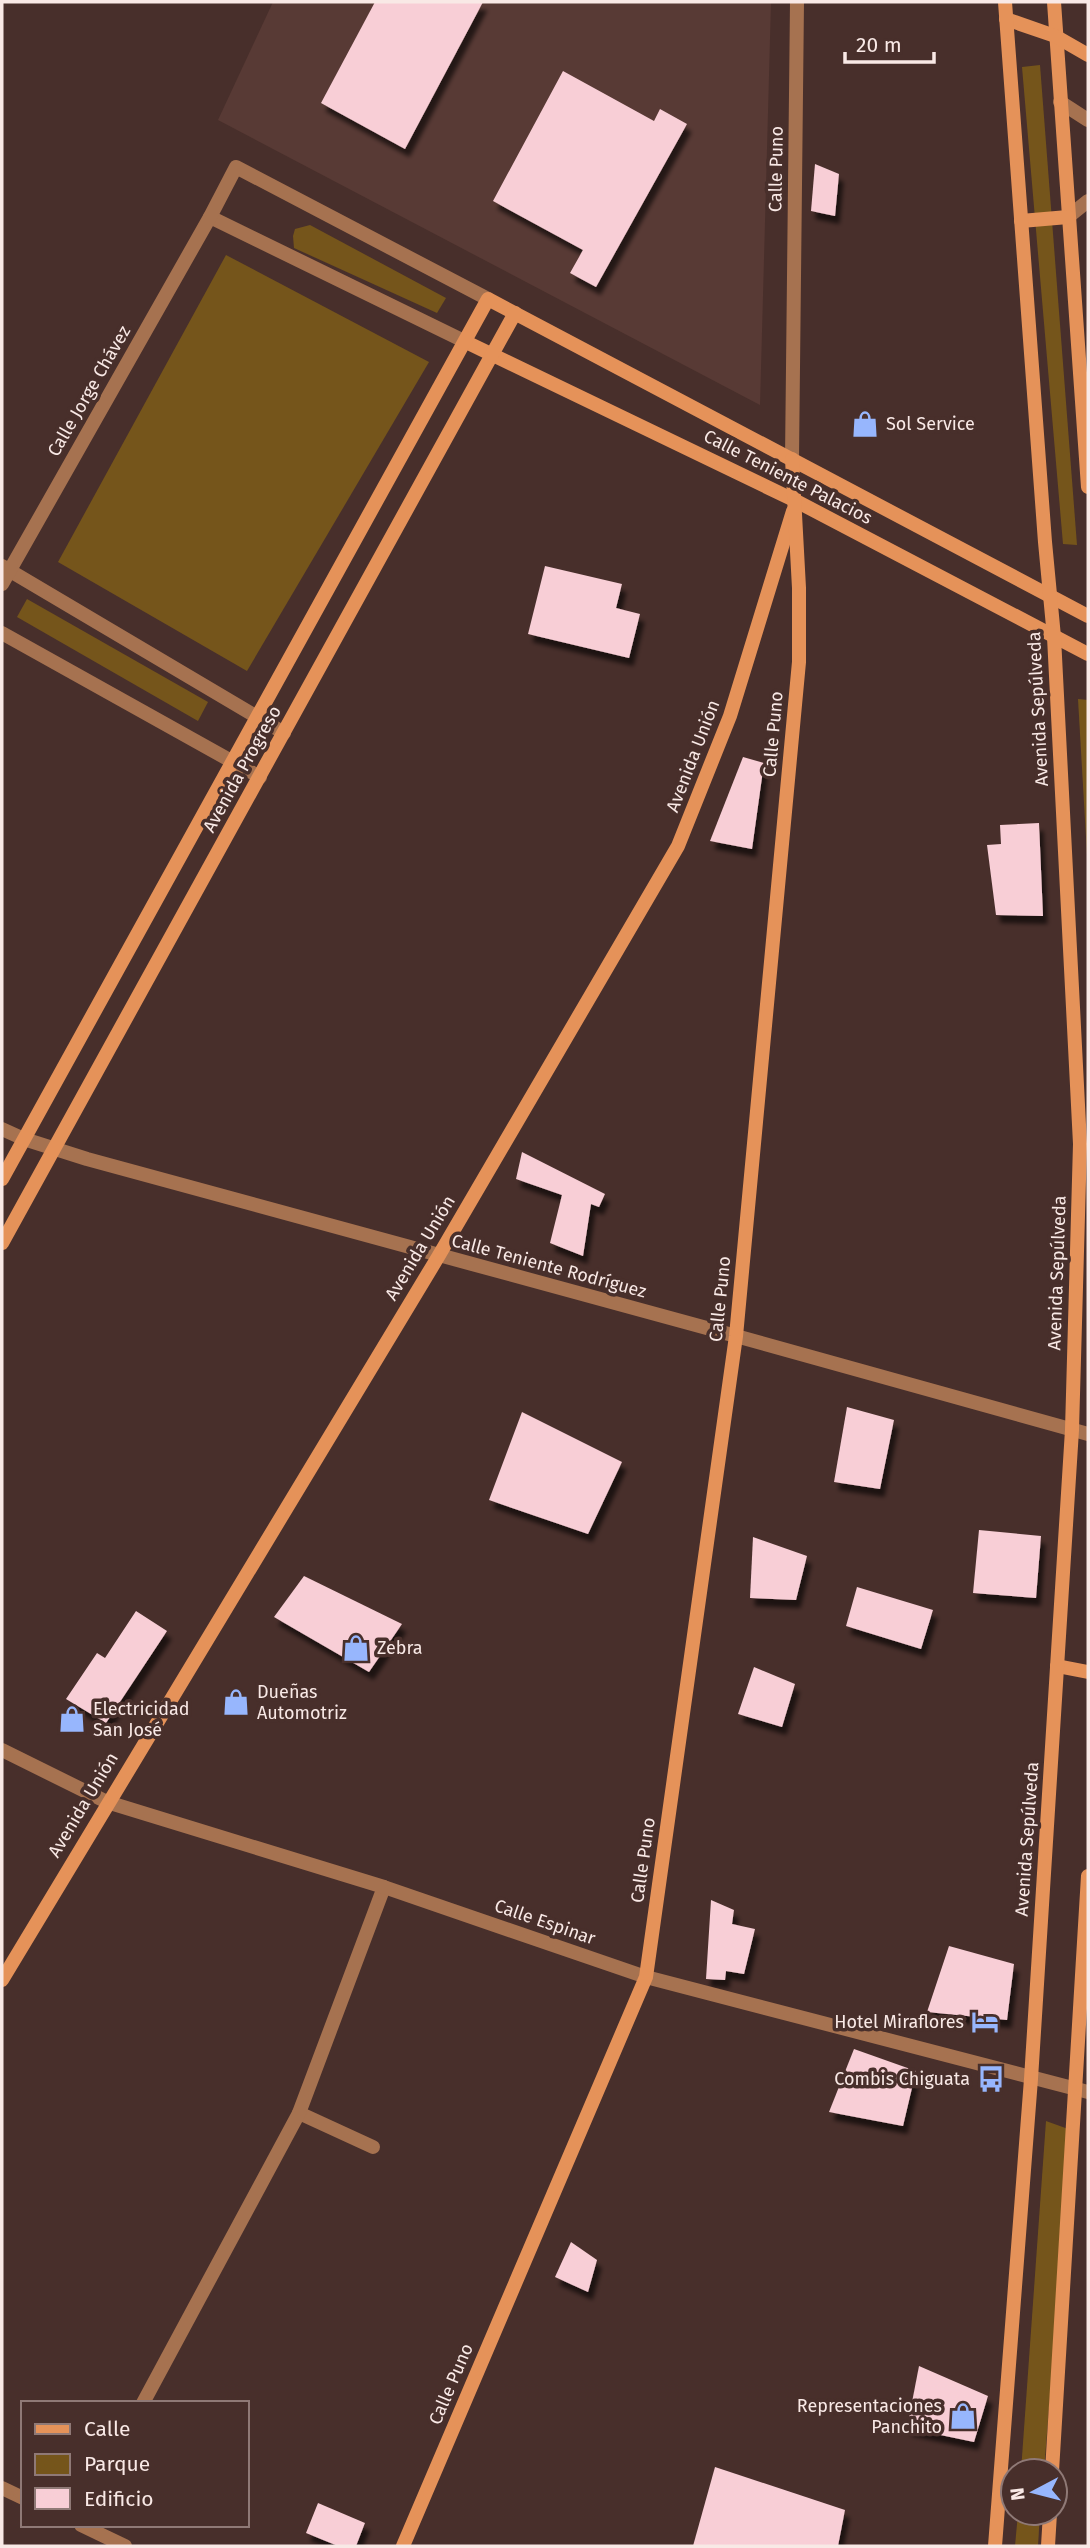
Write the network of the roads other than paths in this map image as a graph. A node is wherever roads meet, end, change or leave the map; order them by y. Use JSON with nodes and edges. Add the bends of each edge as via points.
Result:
{"nodes":[{"id":1,"x":797,"y":2,"type":"edge"},
{"id":2,"x":1005,"y":2,"type":"edge"},
{"id":3,"x":1054,"y":2,"type":"edge"},
{"id":4,"x":1006,"y":19,"type":"junction"},
{"id":5,"x":1055,"y":36,"type":"junction"},
{"id":6,"x":1088,"y":55,"type":"edge"},
{"id":7,"x":1060,"y":102,"type":"junction"},
{"id":8,"x":1088,"y":120,"type":"edge"},
{"id":9,"x":1088,"y":201,"type":"edge"},
{"id":10,"x":210,"y":217,"type":"junction"},
{"id":11,"x":1068,"y":217,"type":"junction"},
{"id":12,"x":1021,"y":220,"type":"junction"},
{"id":13,"x":488,"y":299,"type":"junction"},
{"id":14,"x":515,"y":313,"type":"junction"},
{"id":15,"x":466,"y":342,"type":"junction"},
{"id":16,"x":492,"y":354,"type":"junction"},
{"id":17,"x":792,"y":459,"type":"junction"},
{"id":18,"x":1088,"y":487,"type":"edge"},
{"id":19,"x":796,"y":500,"type":"junction"},
{"id":20,"x":6,"y":567,"type":"edge"},
{"id":21,"x":2,"y":584,"type":"edge"},
{"id":22,"x":1051,"y":596,"type":"junction"},
{"id":23,"x":1088,"y":615,"type":"edge"},
{"id":24,"x":2,"y":633,"type":"edge"},
{"id":25,"x":1054,"y":637,"type":"junction"},
{"id":26,"x":1088,"y":654,"type":"edge"},
{"id":27,"x":258,"y":716,"type":"junction"},
{"id":28,"x":284,"y":733,"type":"junction"},
{"id":29,"x":233,"y":762,"type":"junction"},
{"id":30,"x":260,"y":777,"type":"junction"},
{"id":31,"x":2,"y":1129,"type":"edge"},
{"id":32,"x":24,"y":1139,"type":"junction"},
{"id":33,"x":54,"y":1147,"type":"junction"},
{"id":34,"x":2,"y":1179,"type":"edge"},
{"id":35,"x":2,"y":1243,"type":"edge"},
{"id":36,"x":438,"y":1256,"type":"junction"},
{"id":37,"x":736,"y":1336,"type":"junction"},
{"id":38,"x":1072,"y":1430,"type":"junction"},
{"id":39,"x":1088,"y":1434,"type":"edge"},
{"id":40,"x":1057,"y":1666,"type":"junction"},
{"id":41,"x":1088,"y":1672,"type":"edge"},
{"id":42,"x":2,"y":1749,"type":"edge"},
{"id":43,"x":107,"y":1802,"type":"junction"},
{"id":44,"x":1088,"y":1875,"type":"edge"},
{"id":45,"x":384,"y":1887,"type":"junction"},
{"id":46,"x":646,"y":1977,"type":"junction"},
{"id":47,"x":2,"y":1980,"type":"edge"},
{"id":48,"x":1031,"y":2079,"type":"junction"},
{"id":49,"x":1081,"y":2090,"type":"edge"},
{"id":50,"x":299,"y":2113,"type":"junction"},
{"id":51,"x":373,"y":2147,"type":"dead end"},
{"id":52,"x":144,"y":2401,"type":"edge"},
{"id":53,"x":1053,"y":2457,"type":"edge"},
{"id":54,"x":2,"y":2488,"type":"edge"},
{"id":55,"x":21,"y":2497,"type":"edge"},
{"id":56,"x":85,"y":2527,"type":"edge"},
{"id":57,"x":1049,"y":2527,"type":"edge"},
{"id":58,"x":125,"y":2546,"type":"edge"},
{"id":59,"x":403,"y":2546,"type":"edge"},
{"id":60,"x":995,"y":2546,"type":"edge"},
{"id":61,"x":1048,"y":2546,"type":"edge"}],
"edges":[{"from":1,"to":17,"type":"street","name":"Calle Puno"},
{"from":2,"to":4,"type":"street","name":"Avenida Sepúlveda"},
{"from":3,"to":5,"type":"street"},
{"from":4,"to":5,"type":"street"},
{"from":4,"to":12,"type":"street","name":"Avenida Sepúlveda"},
{"from":5,"to":6,"type":"street"},
{"from":5,"to":7,"type":"street"},
{"from":7,"to":8,"type":"street"},
{"from":7,"to":11,"type":"street"},
{"from":9,"to":11,"type":"street"},
{"from":10,"to":13,"type":"street","name":"Calle Jorge Chávez","via":[[236,167]]},
{"from":10,"to":15,"type":"street"},
{"from":10,"to":20,"type":"street","name":"Calle Jorge Chávez"},
{"from":11,"to":12,"type":"street"},
{"from":11,"to":18,"type":"street"},
{"from":12,"to":22,"type":"street","name":"Avenida Sepúlveda"},
{"from":13,"to":14,"type":"street","name":"Calle Teniente Palacios"},
{"from":13,"to":15,"type":"street","name":"Avenida Progreso"},
{"from":14,"to":16,"type":"street","name":"Avenida Progreso"},
{"from":14,"to":17,"type":"street","name":"Calle Teniente Palacios"},
{"from":15,"to":16,"type":"street","name":"Calle Teniente Palacios"},
{"from":15,"to":27,"type":"street","name":"Avenida Progreso"},
{"from":16,"to":19,"type":"street","name":"Calle Teniente Palacios"},
{"from":16,"to":28,"type":"street","name":"Avenida Progreso"},
{"from":17,"to":19,"type":"street","name":"Calle Puno"},
{"from":17,"to":22,"type":"street","name":"Calle Teniente Palacios"},
{"from":19,"to":25,"type":"street","name":"Calle Teniente Palacios"},
{"from":19,"to":36,"type":"street","name":"Avenida Unión","via":[[730,716],[678,846]]},
{"from":19,"to":37,"type":"street","name":"Calle Puno","via":[[799,662]]},
{"from":20,"to":21,"type":"street","name":"Calle Jorge Chávez"},
{"from":20,"to":27,"type":"street"},
{"from":22,"to":23,"type":"street","name":"Calle Teniente Palacios"},
{"from":22,"to":25,"type":"street","name":"Avenida Sepúlveda"},
{"from":24,"to":29,"type":"street"},
{"from":25,"to":26,"type":"street","name":"Calle Teniente Palacios"},
{"from":25,"to":38,"type":"street","name":"Avenida Sepúlveda","via":[[1080,1144]]},
{"from":27,"to":28,"type":"street"},
{"from":27,"to":29,"type":"street","name":"Avenida Progreso"},
{"from":28,"to":30,"type":"street","name":"Avenida Progreso"},
{"from":29,"to":30,"type":"street"},
{"from":29,"to":32,"type":"street","name":"Avenida Progreso"},
{"from":30,"to":33,"type":"street","name":"Avenida Progreso"},
{"from":31,"to":32,"type":"street","name":"Calle Teniente Rodríguez"},
{"from":32,"to":33,"type":"street","name":"Calle Teniente Rodríguez"},
{"from":32,"to":34,"type":"street","name":"Avenida Progreso"},
{"from":33,"to":35,"type":"street","name":"Avenida Progreso"},
{"from":33,"to":36,"type":"street","name":"Calle Teniente Rodríguez"},
{"from":36,"to":37,"type":"street","name":"Calle Teniente Rodríguez"},
{"from":36,"to":43,"type":"street","name":"Avenida Unión"},
{"from":37,"to":38,"type":"street","name":"Calle Teniente Rodríguez"},
{"from":37,"to":46,"type":"street","name":"Calle Puno"},
{"from":38,"to":39,"type":"street","name":"Calle Teniente Rodríguez"},
{"from":38,"to":40,"type":"street","name":"Avenida Sepúlveda"},
{"from":40,"to":41,"type":"street"},
{"from":40,"to":48,"type":"street","name":"Avenida Sepúlveda"},
{"from":42,"to":43,"type":"street","name":"Calle Espinar"},
{"from":43,"to":45,"type":"street","name":"Calle Espinar"},
{"from":43,"to":47,"type":"street","name":"Avenida Unión"},
{"from":44,"to":49,"type":"street"},
{"from":45,"to":46,"type":"street","name":"Calle Espinar"},
{"from":45,"to":50,"type":"street"},
{"from":46,"to":48,"type":"street","name":"Calle Espinar"},
{"from":46,"to":59,"type":"street","name":"Calle Puno"},
{"from":48,"to":49,"type":"street","name":"Calle Espinar"},
{"from":48,"to":60,"type":"street","name":"Avenida Sepúlveda"},
{"from":49,"to":53,"type":"street"},
{"from":50,"to":51,"type":"street"},
{"from":50,"to":52,"type":"street"},
{"from":54,"to":55,"type":"street"},
{"from":56,"to":58,"type":"street"},
{"from":57,"to":61,"type":"street"}]}
